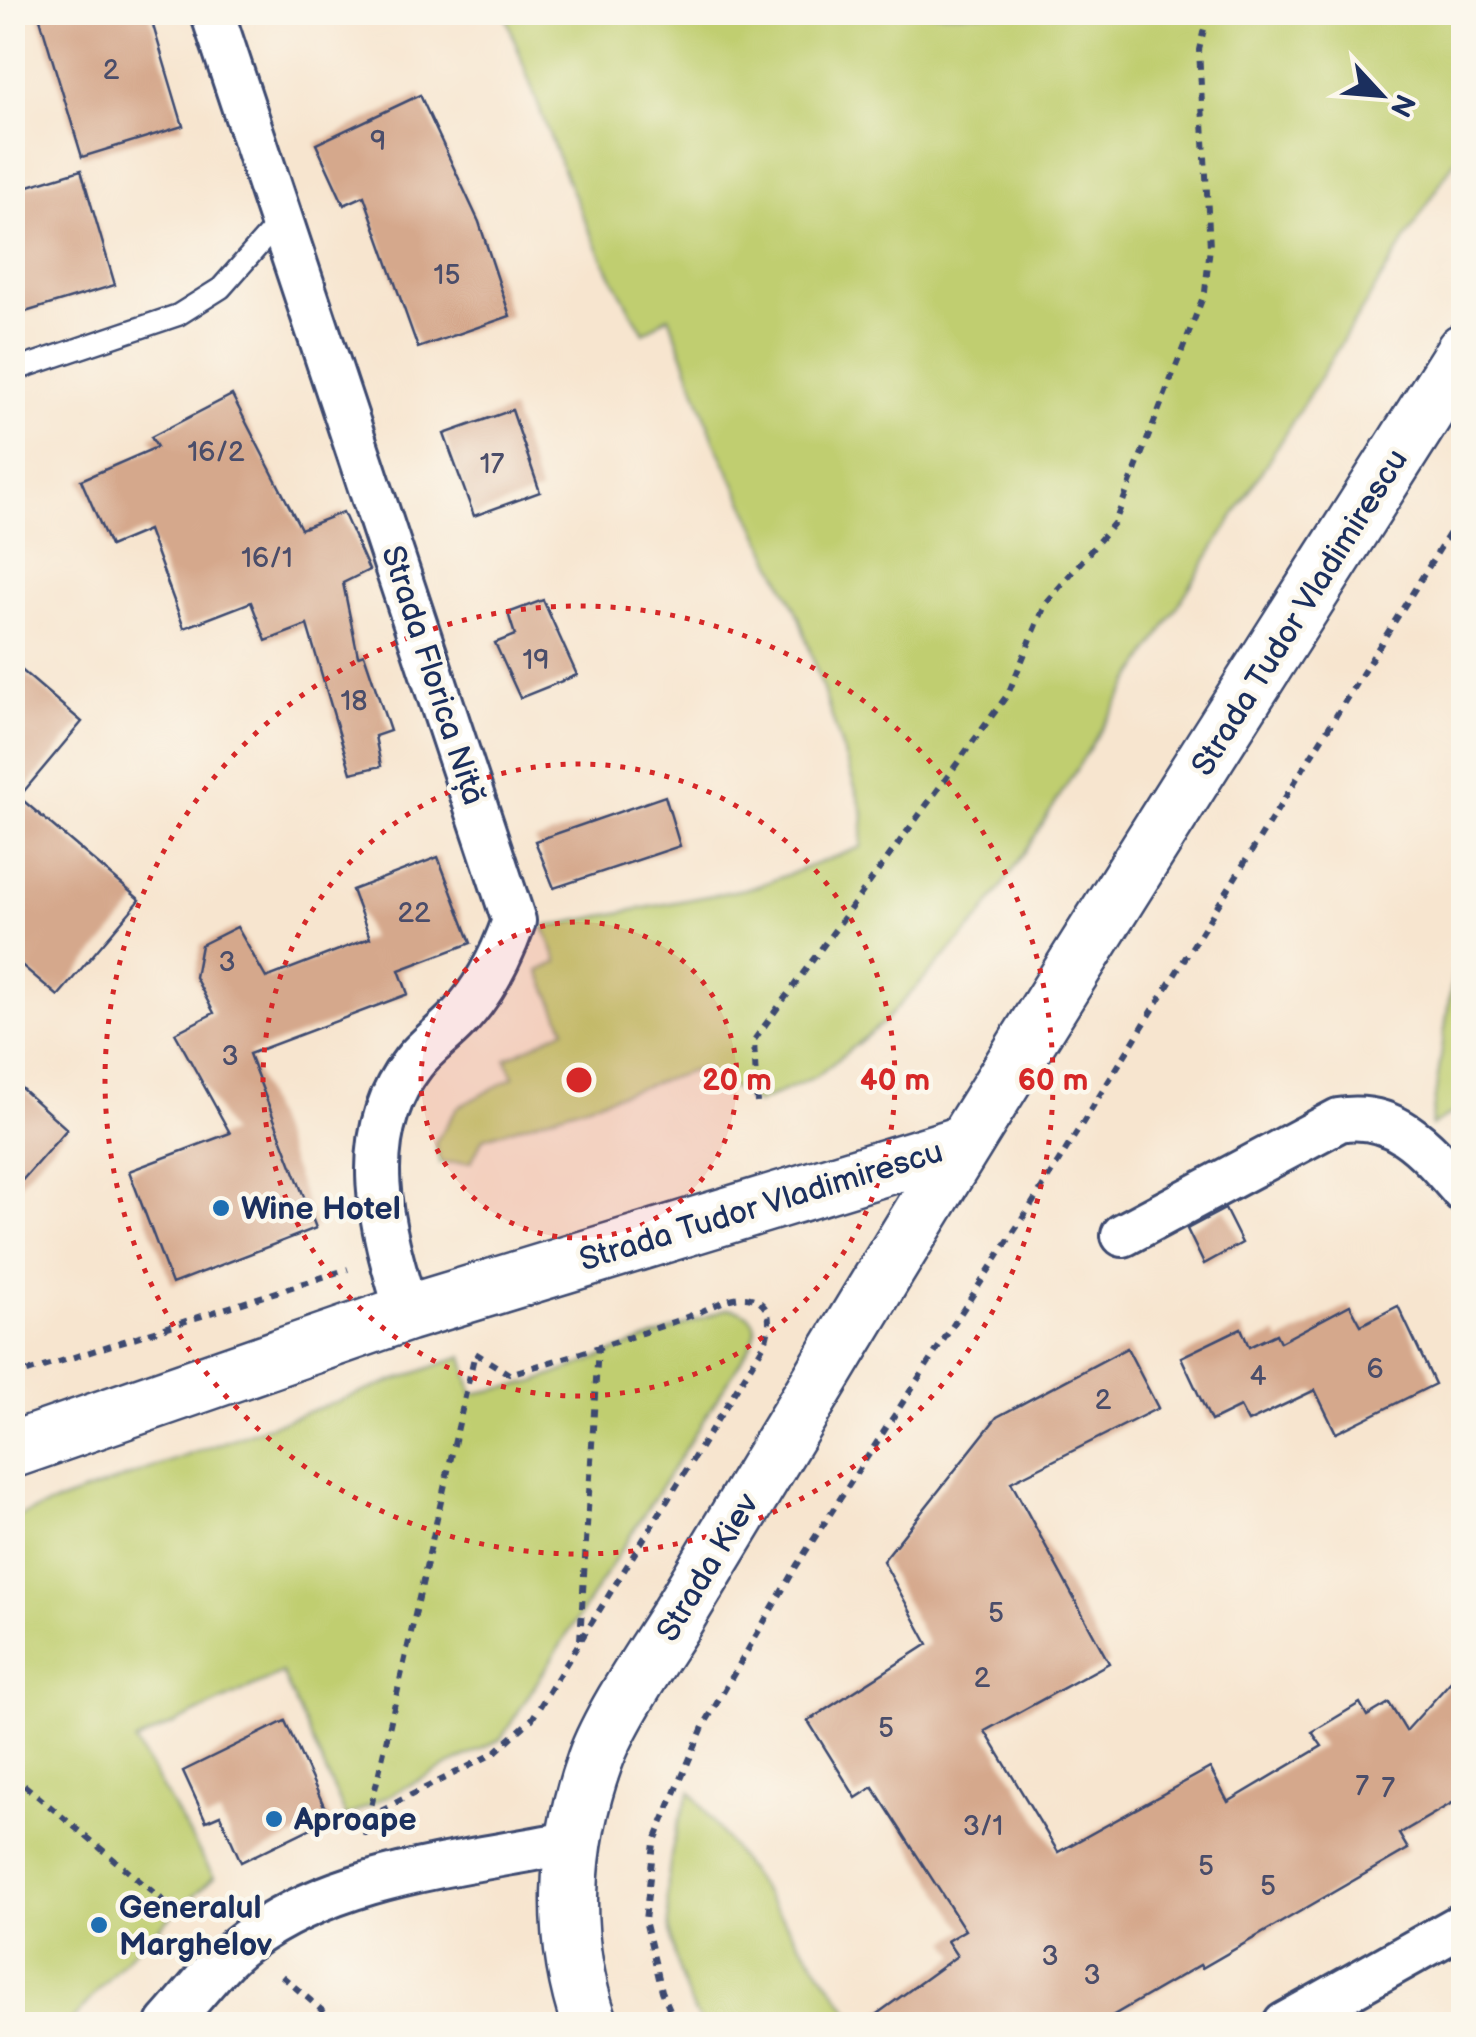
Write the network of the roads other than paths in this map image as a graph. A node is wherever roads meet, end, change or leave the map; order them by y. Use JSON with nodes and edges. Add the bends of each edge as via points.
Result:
{"nodes":[{"id":1,"x":212,"y":12,"type":"edge"},
{"id":2,"x":283,"y":219,"type":"junction"},
{"id":3,"x":1464,"y":351,"type":"edge"},
{"id":4,"x":12,"y":371,"type":"edge"},
{"id":5,"x":962,"y":1144,"type":"junction"},
{"id":6,"x":1464,"y":1192,"type":"edge"},
{"id":7,"x":1123,"y":1235,"type":"dead end"},
{"id":8,"x":407,"y":1313,"type":"junction"},
{"id":9,"x":12,"y":1450,"type":"edge"},
{"id":10,"x":572,"y":1842,"type":"junction"},
{"id":11,"x":1464,"y":1924,"type":"edge"},
{"id":12,"x":168,"y":2024,"type":"edge"},
{"id":13,"x":590,"y":2024,"type":"edge"},
{"id":14,"x":1284,"y":2024,"type":"edge"}],
"edges":[{"from":1,"to":2,"type":"street","name":"Strada Florica Niță"},
{"from":2,"to":4,"type":"lane","via":[[222,288],[178,315]]},
{"from":2,"to":8,"type":"street","name":"Strada Florica Niță","via":[[514,921],[500,962],[460,1018],[414,1062],[386,1106],[376,1156],[390,1255]]},
{"from":3,"to":5,"type":"main road","name":"Strada Tudor Vladimirescu"},
{"from":5,"to":8,"type":"main road","name":"Strada Tudor Vladimirescu"},
{"from":5,"to":10,"type":"main road","name":"Strada Kiev","via":[[596,1756]]},
{"from":6,"to":7,"type":"street","via":[[1398,1126],[1358,1117],[1340,1120]]},
{"from":8,"to":9,"type":"main road","name":"Strada Tudor Vladimirescu"},
{"from":10,"to":12,"type":"street","via":[[354,1886],[285,1917],[243,1942]]},
{"from":10,"to":13,"type":"main road","name":"Strada Kiev","via":[[570,1941]]},
{"from":11,"to":14,"type":"street"}]}
